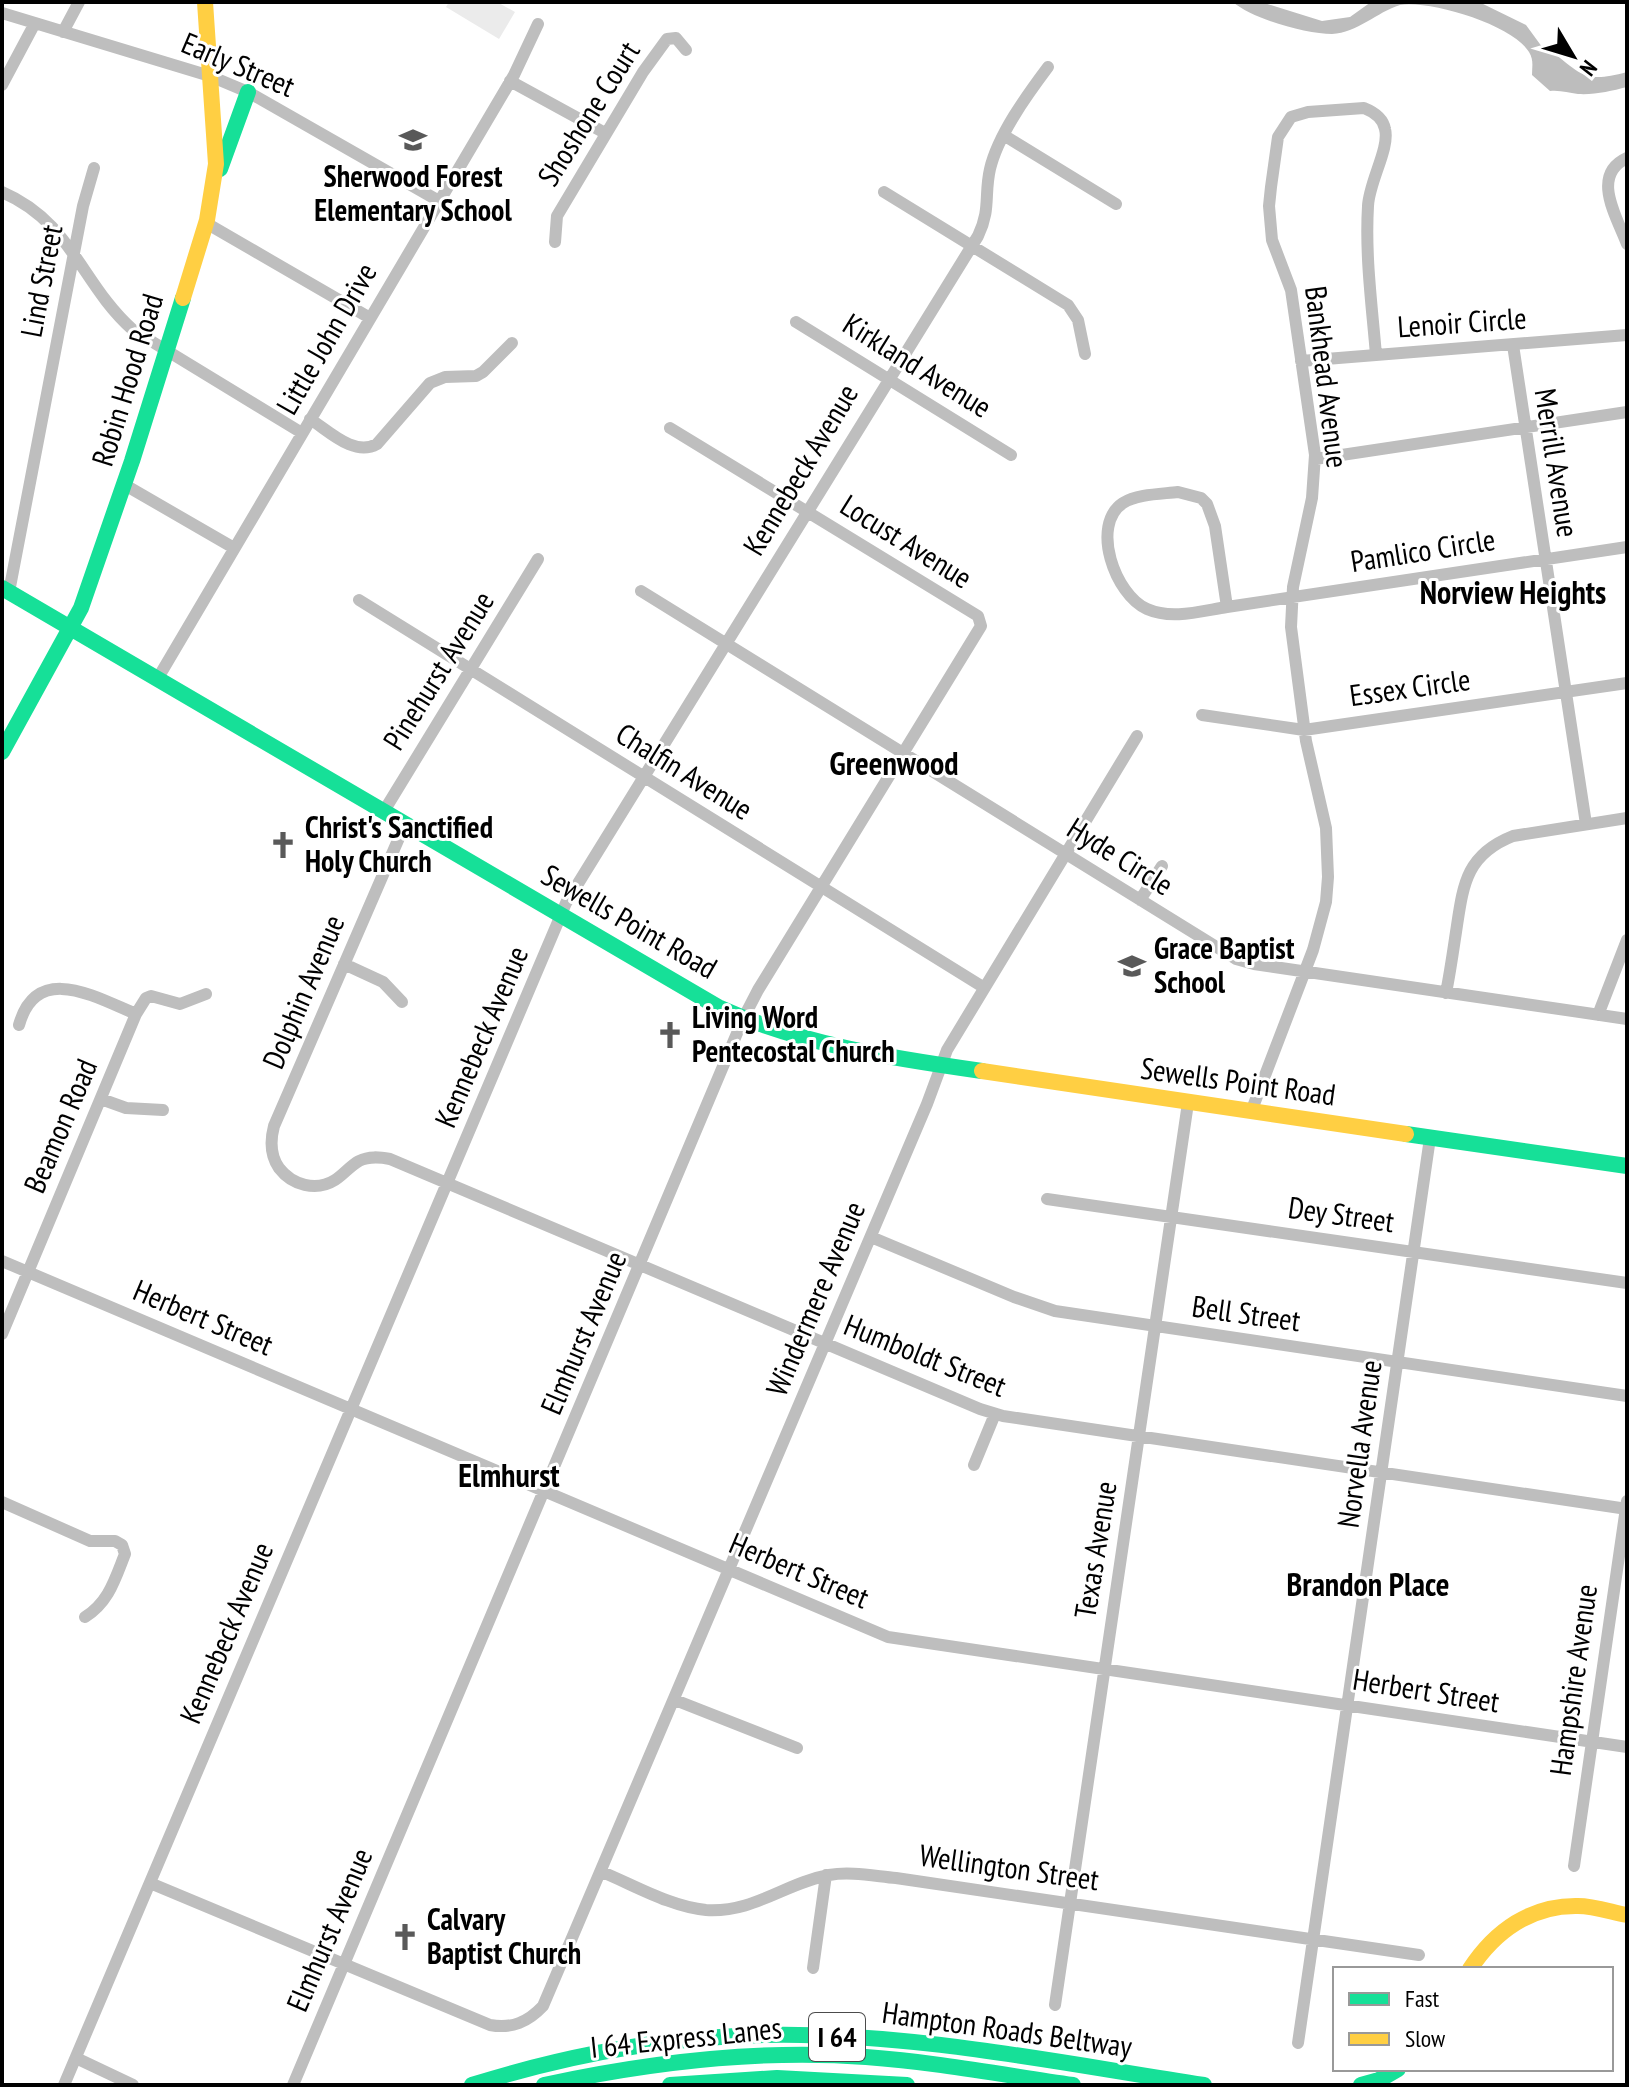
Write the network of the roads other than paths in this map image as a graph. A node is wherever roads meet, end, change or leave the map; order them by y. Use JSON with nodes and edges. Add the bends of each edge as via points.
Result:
{"nodes":[{"id":1,"x":79,"y":2,"type":"edge"},
{"id":2,"x":205,"y":2,"type":"edge"},
{"id":3,"x":2,"y":13,"type":"edge"},
{"id":4,"x":35,"y":23,"type":"junction"},
{"id":5,"x":538,"y":24,"type":"dead end"},
{"id":6,"x":63,"y":32,"type":"junction"},
{"id":7,"x":686,"y":50,"type":"dead end"},
{"id":8,"x":1048,"y":67,"type":"dead end"},
{"id":9,"x":210,"y":76,"type":"junction"},
{"id":10,"x":510,"y":81,"type":"junction"},
{"id":11,"x":2,"y":85,"type":"edge"},
{"id":12,"x":248,"y":92,"type":"junction"},
{"id":13,"x":605,"y":133,"type":"junction"},
{"id":14,"x":1005,"y":136,"type":"junction"},
{"id":15,"x":1627,"y":158,"type":"edge"},
{"id":16,"x":94,"y":168,"type":"dead end"},
{"id":17,"x":215,"y":182,"type":"junction"},
{"id":18,"x":2,"y":192,"type":"edge"},
{"id":19,"x":884,"y":192,"type":"dead end"},
{"id":20,"x":439,"y":201,"type":"junction"},
{"id":21,"x":1116,"y":204,"type":"dead end"},
{"id":22,"x":206,"y":223,"type":"junction"},
{"id":23,"x":555,"y":242,"type":"dead end"},
{"id":24,"x":1627,"y":244,"type":"edge"},
{"id":25,"x":972,"y":245,"type":"junction"},
{"id":26,"x":74,"y":253,"type":"junction"},
{"id":27,"x":370,"y":318,"type":"junction"},
{"id":28,"x":796,"y":322,"type":"dead end"},
{"id":29,"x":1627,"y":335,"type":"edge"},
{"id":30,"x":512,"y":343,"type":"dead end"},
{"id":31,"x":1513,"y":345,"type":"junction"},
{"id":32,"x":167,"y":352,"type":"junction"},
{"id":33,"x":1085,"y":354,"type":"dead end"},
{"id":34,"x":1376,"y":355,"type":"junction"},
{"id":35,"x":1301,"y":361,"type":"junction"},
{"id":36,"x":887,"y":378,"type":"junction"},
{"id":37,"x":1627,"y":412,"type":"edge"},
{"id":38,"x":310,"y":419,"type":"junction"},
{"id":39,"x":1524,"y":427,"type":"junction"},
{"id":40,"x":670,"y":428,"type":"dead end"},
{"id":41,"x":302,"y":433,"type":"junction"},
{"id":42,"x":1011,"y":455,"type":"dead end"},
{"id":43,"x":1315,"y":459,"type":"junction"},
{"id":44,"x":125,"y":485,"type":"junction"},
{"id":45,"x":807,"y":511,"type":"junction"},
{"id":46,"x":1627,"y":547,"type":"edge"},
{"id":47,"x":234,"y":548,"type":"junction"},
{"id":48,"x":538,"y":559,"type":"dead end"},
{"id":49,"x":1544,"y":559,"type":"junction"},
{"id":50,"x":6,"y":590,"type":"edge"},
{"id":51,"x":641,"y":591,"type":"dead end"},
{"id":52,"x":1292,"y":598,"type":"junction"},
{"id":53,"x":359,"y":600,"type":"dead end"},
{"id":54,"x":1227,"y":607,"type":"junction"},
{"id":55,"x":72,"y":628,"type":"junction"},
{"id":56,"x":979,"y":632,"type":"joint"},
{"id":57,"x":725,"y":644,"type":"junction"},
{"id":58,"x":470,"y":671,"type":"junction"},
{"id":59,"x":158,"y":678,"type":"junction"},
{"id":60,"x":1627,"y":683,"type":"edge"},
{"id":61,"x":1565,"y":691,"type":"junction"},
{"id":62,"x":1202,"y":715,"type":"dead end"},
{"id":63,"x":1304,"y":730,"type":"junction"},
{"id":64,"x":1137,"y":736,"type":"dead end"},
{"id":65,"x":2,"y":752,"type":"edge"},
{"id":66,"x":904,"y":754,"type":"junction"},
{"id":67,"x":642,"y":777,"type":"junction"},
{"id":68,"x":384,"y":811,"type":"junction"},
{"id":69,"x":1627,"y":818,"type":"edge"},
{"id":70,"x":405,"y":824,"type":"junction"},
{"id":71,"x":1586,"y":824,"type":"junction"},
{"id":72,"x":1065,"y":854,"type":"junction"},
{"id":73,"x":1162,"y":866,"type":"dead end"},
{"id":74,"x":822,"y":887,"type":"junction"},
{"id":75,"x":1140,"y":900,"type":"junction"},
{"id":76,"x":560,"y":914,"type":"junction"},
{"id":77,"x":1627,"y":940,"type":"edge"},
{"id":78,"x":344,"y":964,"type":"junction"},
{"id":79,"x":1305,"y":970,"type":"junction"},
{"id":80,"x":983,"y":987,"type":"junction"},
{"id":81,"x":1446,"y":993,"type":"junction"},
{"id":82,"x":206,"y":994,"type":"dead end"},
{"id":83,"x":402,"y":1002,"type":"dead end"},
{"id":84,"x":136,"y":1014,"type":"junction"},
{"id":85,"x":1598,"y":1015,"type":"junction"},
{"id":86,"x":743,"y":1019,"type":"junction"},
{"id":87,"x":1627,"y":1019,"type":"edge"},
{"id":88,"x":19,"y":1025,"type":"dead end"},
{"id":89,"x":939,"y":1065,"type":"junction"},
{"id":90,"x":101,"y":1099,"type":"junction"},
{"id":91,"x":1188,"y":1103,"type":"junction"},
{"id":92,"x":163,"y":1110,"type":"dead end"},
{"id":93,"x":1251,"y":1112,"type":"junction"},
{"id":94,"x":1430,"y":1138,"type":"junction"},
{"id":95,"x":1627,"y":1166,"type":"edge"},
{"id":96,"x":291,"y":1179,"type":"joint"},
{"id":97,"x":447,"y":1183,"type":"junction"},
{"id":98,"x":1047,"y":1199,"type":"dead end"},
{"id":99,"x":1172,"y":1215,"type":"junction"},
{"id":100,"x":871,"y":1237,"type":"junction"},
{"id":101,"x":1415,"y":1252,"type":"junction"},
{"id":102,"x":2,"y":1261,"type":"edge"},
{"id":103,"x":640,"y":1266,"type":"junction"},
{"id":104,"x":28,"y":1272,"type":"junction"},
{"id":105,"x":1627,"y":1283,"type":"edge"},
{"id":106,"x":1156,"y":1327,"type":"junction"},
{"id":107,"x":2,"y":1334,"type":"edge"},
{"id":108,"x":825,"y":1344,"type":"junction"},
{"id":109,"x":1399,"y":1363,"type":"junction"},
{"id":110,"x":1627,"y":1396,"type":"edge"},
{"id":111,"x":351,"y":1408,"type":"junction"},
{"id":112,"x":995,"y":1414,"type":"junction"},
{"id":113,"x":1140,"y":1437,"type":"junction"},
{"id":114,"x":974,"y":1465,"type":"dead end"},
{"id":115,"x":1383,"y":1472,"type":"junction"},
{"id":116,"x":544,"y":1492,"type":"junction"},
{"id":117,"x":1627,"y":1501,"type":"edge"},
{"id":118,"x":2,"y":1502,"type":"edge"},
{"id":119,"x":1626,"y":1508,"type":"edge"},
{"id":120,"x":730,"y":1569,"type":"junction"},
{"id":121,"x":85,"y":1617,"type":"dead end"},
{"id":122,"x":1105,"y":1669,"type":"junction"},
{"id":123,"x":675,"y":1700,"type":"junction"},
{"id":124,"x":1348,"y":1705,"type":"junction"},
{"id":125,"x":1591,"y":1742,"type":"junction"},
{"id":126,"x":1627,"y":1747,"type":"edge"},
{"id":127,"x":797,"y":1748,"type":"dead end"},
{"id":128,"x":1574,"y":1866,"type":"dead end"},
{"id":129,"x":602,"y":1872,"type":"junction"},
{"id":130,"x":826,"y":1875,"type":"junction"},
{"id":131,"x":150,"y":1883,"type":"junction"},
{"id":132,"x":1071,"y":1904,"type":"junction"},
{"id":133,"x":1627,"y":1915,"type":"edge"},
{"id":134,"x":1314,"y":1940,"type":"junction"},
{"id":135,"x":1419,"y":1955,"type":"dead end"},
{"id":136,"x":344,"y":1964,"type":"junction"},
{"id":137,"x":1471,"y":1967,"type":"edge"},
{"id":138,"x":813,"y":1968,"type":"dead end"},
{"id":139,"x":1055,"y":2005,"type":"dead end"},
{"id":140,"x":1298,"y":2043,"type":"dead end"},
{"id":141,"x":76,"y":2058,"type":"junction"},
{"id":142,"x":1395,"y":2071,"type":"edge"},
{"id":143,"x":64,"y":2085,"type":"edge"},
{"id":144,"x":133,"y":2085,"type":"edge"},
{"id":145,"x":293,"y":2085,"type":"edge"},
{"id":146,"x":472,"y":2085,"type":"edge"},
{"id":147,"x":544,"y":2085,"type":"edge"},
{"id":148,"x":670,"y":2085,"type":"edge"},
{"id":149,"x":907,"y":2085,"type":"edge"},
{"id":150,"x":1073,"y":2085,"type":"edge"},
{"id":151,"x":1204,"y":2085,"type":"edge"},
{"id":152,"x":1361,"y":2085,"type":"edge"}],
"edges":[{"from":1,"to":6,"type":"street"},
{"from":2,"to":9,"type":"main road","name":"Robin Hood Road"},
{"from":3,"to":4,"type":"street","name":"Early Street"},
{"from":4,"to":6,"type":"street","name":"Early Street"},
{"from":4,"to":11,"type":"street"},
{"from":5,"to":10,"type":"street","name":"Little John Drive"},
{"from":6,"to":9,"type":"street","name":"Early Street"},
{"from":7,"to":13,"type":"street","name":"Shoshone Court","via":[[681,40],[667,39]]},
{"from":8,"to":14,"type":"street","name":"Kennebeck Avenue"},
{"from":9,"to":12,"type":"street","name":"Early Street"},
{"from":9,"to":17,"type":"main road","name":"Robin Hood Road"},
{"from":10,"to":13,"type":"street"},
{"from":10,"to":20,"type":"street","name":"Little John Drive"},
{"from":12,"to":17,"type":"main road"},
{"from":12,"to":20,"type":"street","name":"Early Street"},
{"from":13,"to":23,"type":"street","name":"Shoshone Court","via":[[557,216]]},
{"from":14,"to":21,"type":"street"},
{"from":14,"to":25,"type":"street","name":"Kennebeck Avenue","via":[[990,171],[987,212]]},
{"from":15,"to":24,"type":"street","via":[[1611,170],[1607,186]]},
{"from":16,"to":26,"type":"street","name":"Lind Street"},
{"from":17,"to":22,"type":"main road","name":"Robin Hood Road"},
{"from":18,"to":26,"type":"street","via":[[38,212]]},
{"from":19,"to":25,"type":"street"},
{"from":20,"to":27,"type":"street","name":"Little John Drive"},
{"from":22,"to":27,"type":"street"},
{"from":22,"to":32,"type":"main road","name":"Robin Hood Road"},
{"from":25,"to":33,"type":"street","via":[[1068,305],[1078,320]]},
{"from":25,"to":36,"type":"street","name":"Kennebeck Avenue"},
{"from":26,"to":32,"type":"street","via":[[121,319]]},
{"from":26,"to":50,"type":"street","name":"Lind Street"},
{"from":27,"to":38,"type":"street","name":"Little John Drive"},
{"from":28,"to":36,"type":"street","name":"Kirkland Avenue"},
{"from":29,"to":31,"type":"street","name":"Lenoir Circle"},
{"from":30,"to":38,"type":"street","via":[[476,376],[430,383],[370,447],[353,446]]},
{"from":31,"to":34,"type":"street","name":"Lenoir Circle"},
{"from":31,"to":39,"type":"street","name":"Merrill Avenue"},
{"from":32,"to":41,"type":"street"},
{"from":32,"to":44,"type":"main road","name":"Robin Hood Road"},
{"from":34,"to":35,"type":"street","name":"Lenoir Circle"},
{"from":34,"to":35,"type":"street","name":"Bankhead Avenue","via":[[1368,205],[1386,141],[1384,124],[1364,108],[1308,112],[1291,117],[1281,129],[1269,206],[1272,240],[1291,290]]},
{"from":35,"to":43,"type":"street","name":"Bankhead Avenue"},
{"from":36,"to":42,"type":"street","name":"Kirkland Avenue"},
{"from":36,"to":45,"type":"street","name":"Kennebeck Avenue"},
{"from":37,"to":39,"type":"street"},
{"from":38,"to":41,"type":"street","name":"Little John Drive"},
{"from":39,"to":43,"type":"street"},
{"from":39,"to":49,"type":"street","name":"Merrill Avenue"},
{"from":40,"to":45,"type":"street","name":"Locust Avenue"},
{"from":41,"to":47,"type":"street","name":"Little John Drive"},
{"from":43,"to":52,"type":"street","name":"Bankhead Avenue"},
{"from":44,"to":47,"type":"street"},
{"from":44,"to":55,"type":"main road","name":"Robin Hood Road"},
{"from":45,"to":56,"type":"street","name":"Locust Avenue","via":[[978,616]]},
{"from":45,"to":57,"type":"street","name":"Kennebeck Avenue"},
{"from":46,"to":49,"type":"street","name":"Pamlico Circle"},
{"from":47,"to":59,"type":"street","name":"Little John Drive"},
{"from":48,"to":58,"type":"street","name":"Pinehurst Avenue"},
{"from":49,"to":52,"type":"street","name":"Pamlico Circle"},
{"from":49,"to":61,"type":"street","name":"Merrill Avenue"},
{"from":50,"to":55,"type":"main road","name":"Sewells Point Road"},
{"from":51,"to":57,"type":"street","name":"Hyde Circle"},
{"from":52,"to":54,"type":"street","name":"Pamlico Circle"},
{"from":52,"to":63,"type":"street","name":"Bankhead Avenue"},
{"from":53,"to":58,"type":"street","name":"Chalfin Avenue"},
{"from":54,"to":54,"type":"street","name":"Pamlico Circle","via":[[1215,526],[1201,498],[1178,492],[1131,499],[1117,509],[1109,526],[1110,554],[1117,580],[1129,596],[1160,613]]},
{"from":55,"to":59,"type":"main road","name":"Sewells Point Road"},
{"from":55,"to":65,"type":"main road","name":"Robin Hood Road"},
{"from":56,"to":66,"type":"street","name":"Elmhurst Avenue"},
{"from":57,"to":66,"type":"street","name":"Hyde Circle"},
{"from":57,"to":67,"type":"street","name":"Kennebeck Avenue"},
{"from":58,"to":67,"type":"street","name":"Chalfin Avenue"},
{"from":58,"to":68,"type":"street","name":"Pinehurst Avenue"},
{"from":59,"to":68,"type":"main road","name":"Sewells Point Road"},
{"from":60,"to":61,"type":"street","name":"Essex Circle"},
{"from":61,"to":63,"type":"street","name":"Essex Circle"},
{"from":61,"to":71,"type":"street","name":"Merrill Avenue"},
{"from":62,"to":63,"type":"street","name":"Essex Circle"},
{"from":63,"to":79,"type":"street","name":"Bankhead Avenue","via":[[1328,852],[1326,902]]},
{"from":64,"to":72,"type":"street","name":"Windermere Avenue"},
{"from":66,"to":72,"type":"street","name":"Hyde Circle"},
{"from":66,"to":74,"type":"street","name":"Elmhurst Avenue"},
{"from":67,"to":74,"type":"street","name":"Chalfin Avenue"},
{"from":67,"to":76,"type":"street","name":"Kennebeck Avenue"},
{"from":68,"to":70,"type":"main road","name":"Sewells Point Road"},
{"from":69,"to":71,"type":"street"},
{"from":70,"to":76,"type":"main road","name":"Sewells Point Road"},
{"from":70,"to":78,"type":"street","name":"Dolphin Avenue"},
{"from":71,"to":81,"type":"street","via":[[1513,836],[1481,855],[1463,889]]},
{"from":72,"to":75,"type":"street","name":"Hyde Circle"},
{"from":72,"to":80,"type":"street","name":"Windermere Avenue"},
{"from":73,"to":75,"type":"street"},
{"from":74,"to":80,"type":"street","name":"Chalfin Avenue"},
{"from":74,"to":86,"type":"street","name":"Elmhurst Avenue"},
{"from":75,"to":79,"type":"street","name":"Hyde Circle","via":[[1236,959]]},
{"from":76,"to":86,"type":"main road","name":"Sewells Point Road"},
{"from":76,"to":97,"type":"street","name":"Kennebeck Avenue"},
{"from":77,"to":85,"type":"street"},
{"from":78,"to":83,"type":"street","via":[[383,982]]},
{"from":78,"to":96,"type":"street","name":"Dolphin Avenue","via":[[271,1136],[277,1165]]},
{"from":79,"to":81,"type":"street","name":"Hyde Circle"},
{"from":79,"to":93,"type":"street","name":"Bankhead Avenue"},
{"from":80,"to":89,"type":"street","name":"Windermere Avenue"},
{"from":81,"to":85,"type":"street","name":"Hyde Circle"},
{"from":82,"to":84,"type":"street","via":[[180,1004],[151,996]]},
{"from":84,"to":88,"type":"street","via":[[88,995],[50,988],[35,996]]},
{"from":84,"to":90,"type":"street","name":"Beamon Road"},
{"from":85,"to":87,"type":"street","name":"Hyde Circle"},
{"from":86,"to":89,"type":"main road","name":"Sewells Point Road","via":[[797,1040]]},
{"from":86,"to":103,"type":"street","name":"Elmhurst Avenue"},
{"from":89,"to":91,"type":"main road","name":"Sewells Point Road"},
{"from":89,"to":100,"type":"street","name":"Windermere Avenue"},
{"from":90,"to":92,"type":"street","via":[[126,1108]]},
{"from":90,"to":104,"type":"street","name":"Beamon Road"},
{"from":91,"to":93,"type":"main road","name":"Sewells Point Road"},
{"from":91,"to":99,"type":"street","name":"Texas Avenue"},
{"from":93,"to":94,"type":"main road","name":"Sewells Point Road"},
{"from":94,"to":95,"type":"main road","name":"Sewells Point Road"},
{"from":94,"to":101,"type":"street","name":"Norvella Avenue"},
{"from":96,"to":97,"type":"street","name":"Humboldt Street","via":[[319,1186],[360,1160],[380,1157]]},
{"from":97,"to":103,"type":"street","name":"Humboldt Street"},
{"from":97,"to":111,"type":"street","name":"Kennebeck Avenue"},
{"from":98,"to":99,"type":"street","name":"Dey Street"},
{"from":99,"to":101,"type":"street","name":"Dey Street"},
{"from":99,"to":106,"type":"street","name":"Texas Avenue"},
{"from":100,"to":106,"type":"street","name":"Bell Street","via":[[1029,1303]]},
{"from":100,"to":108,"type":"street","name":"Windermere Avenue"},
{"from":101,"to":105,"type":"street","name":"Dey Street"},
{"from":101,"to":109,"type":"street","name":"Norvella Avenue"},
{"from":102,"to":104,"type":"street","name":"Herbert Street"},
{"from":103,"to":108,"type":"street","name":"Humboldt Street"},
{"from":103,"to":116,"type":"street","name":"Elmhurst Avenue"},
{"from":104,"to":107,"type":"street","name":"Beamon Road"},
{"from":104,"to":111,"type":"street","name":"Herbert Street"},
{"from":106,"to":109,"type":"street","name":"Bell Street"},
{"from":106,"to":113,"type":"street","name":"Texas Avenue"},
{"from":108,"to":112,"type":"street","name":"Humboldt Street"},
{"from":108,"to":120,"type":"street","name":"Windermere Avenue"},
{"from":109,"to":110,"type":"street","name":"Bell Street"},
{"from":109,"to":115,"type":"street","name":"Norvella Avenue"},
{"from":111,"to":116,"type":"street","name":"Herbert Street"},
{"from":111,"to":131,"type":"street","name":"Kennebeck Avenue"},
{"from":112,"to":113,"type":"street","name":"Humboldt Street"},
{"from":112,"to":114,"type":"street"},
{"from":113,"to":115,"type":"street","name":"Humboldt Street"},
{"from":113,"to":122,"type":"street","name":"Texas Avenue"},
{"from":115,"to":119,"type":"street","name":"Humboldt Street"},
{"from":115,"to":124,"type":"street","name":"Norvella Avenue"},
{"from":116,"to":120,"type":"street","name":"Herbert Street"},
{"from":116,"to":136,"type":"street","name":"Elmhurst Avenue"},
{"from":117,"to":119,"type":"street","name":"Hampshire Avenue"},
{"from":118,"to":121,"type":"street","via":[[90,1541],[122,1545],[125,1554],[109,1594]]},
{"from":119,"to":125,"type":"street","name":"Hampshire Avenue"},
{"from":120,"to":122,"type":"street","name":"Herbert Street","via":[[896,1639]]},
{"from":120,"to":123,"type":"street","name":"Windermere Avenue"},
{"from":122,"to":124,"type":"street","name":"Herbert Street"},
{"from":122,"to":132,"type":"street","name":"Texas Avenue"},
{"from":123,"to":127,"type":"street"},
{"from":123,"to":129,"type":"street","name":"Windermere Avenue"},
{"from":124,"to":125,"type":"street","name":"Herbert Street"},
{"from":124,"to":134,"type":"street","name":"Norvella Avenue"},
{"from":125,"to":126,"type":"street","name":"Herbert Street"},
{"from":125,"to":128,"type":"street","name":"Hampshire Avenue"},
{"from":129,"to":130,"type":"street","name":"Wellington Street","via":[[708,1910],[747,1906]]},
{"from":129,"to":136,"type":"street","name":"Windermere Avenue","via":[[547,1999],[536,2014],[517,2024],[490,2025]]},
{"from":130,"to":132,"type":"street","name":"Wellington Street","via":[[896,1878]]},
{"from":130,"to":138,"type":"street"},
{"from":131,"to":136,"type":"street","name":"Windermere Avenue"},
{"from":131,"to":141,"type":"street","name":"Kennebeck Avenue"},
{"from":132,"to":134,"type":"street","name":"Wellington Street"},
{"from":132,"to":139,"type":"street","name":"Texas Avenue"},
{"from":133,"to":137,"type":"main road","via":[[1578,1906],[1535,1913],[1499,1933]]},
{"from":134,"to":135,"type":"street","name":"Wellington Street"},
{"from":134,"to":140,"type":"street","name":"Norvella Avenue"},
{"from":136,"to":145,"type":"street","name":"Elmhurst Avenue"},
{"from":141,"to":143,"type":"street","name":"Kennebeck Avenue"},
{"from":141,"to":144,"type":"street"},
{"from":142,"to":152,"type":"main road"},
{"from":146,"to":151,"type":"main road","name":"Hampton Roads Beltway","number":"I 64","via":[[612,2050],[793,2035],[922,2044]]},
{"from":147,"to":150,"type":"main road","name":"I 64 Express Lanes","via":[[639,2065],[755,2054],[919,2062]]},
{"from":148,"to":149,"type":"main road","number":"I 64","via":[[777,2078]]}]}
